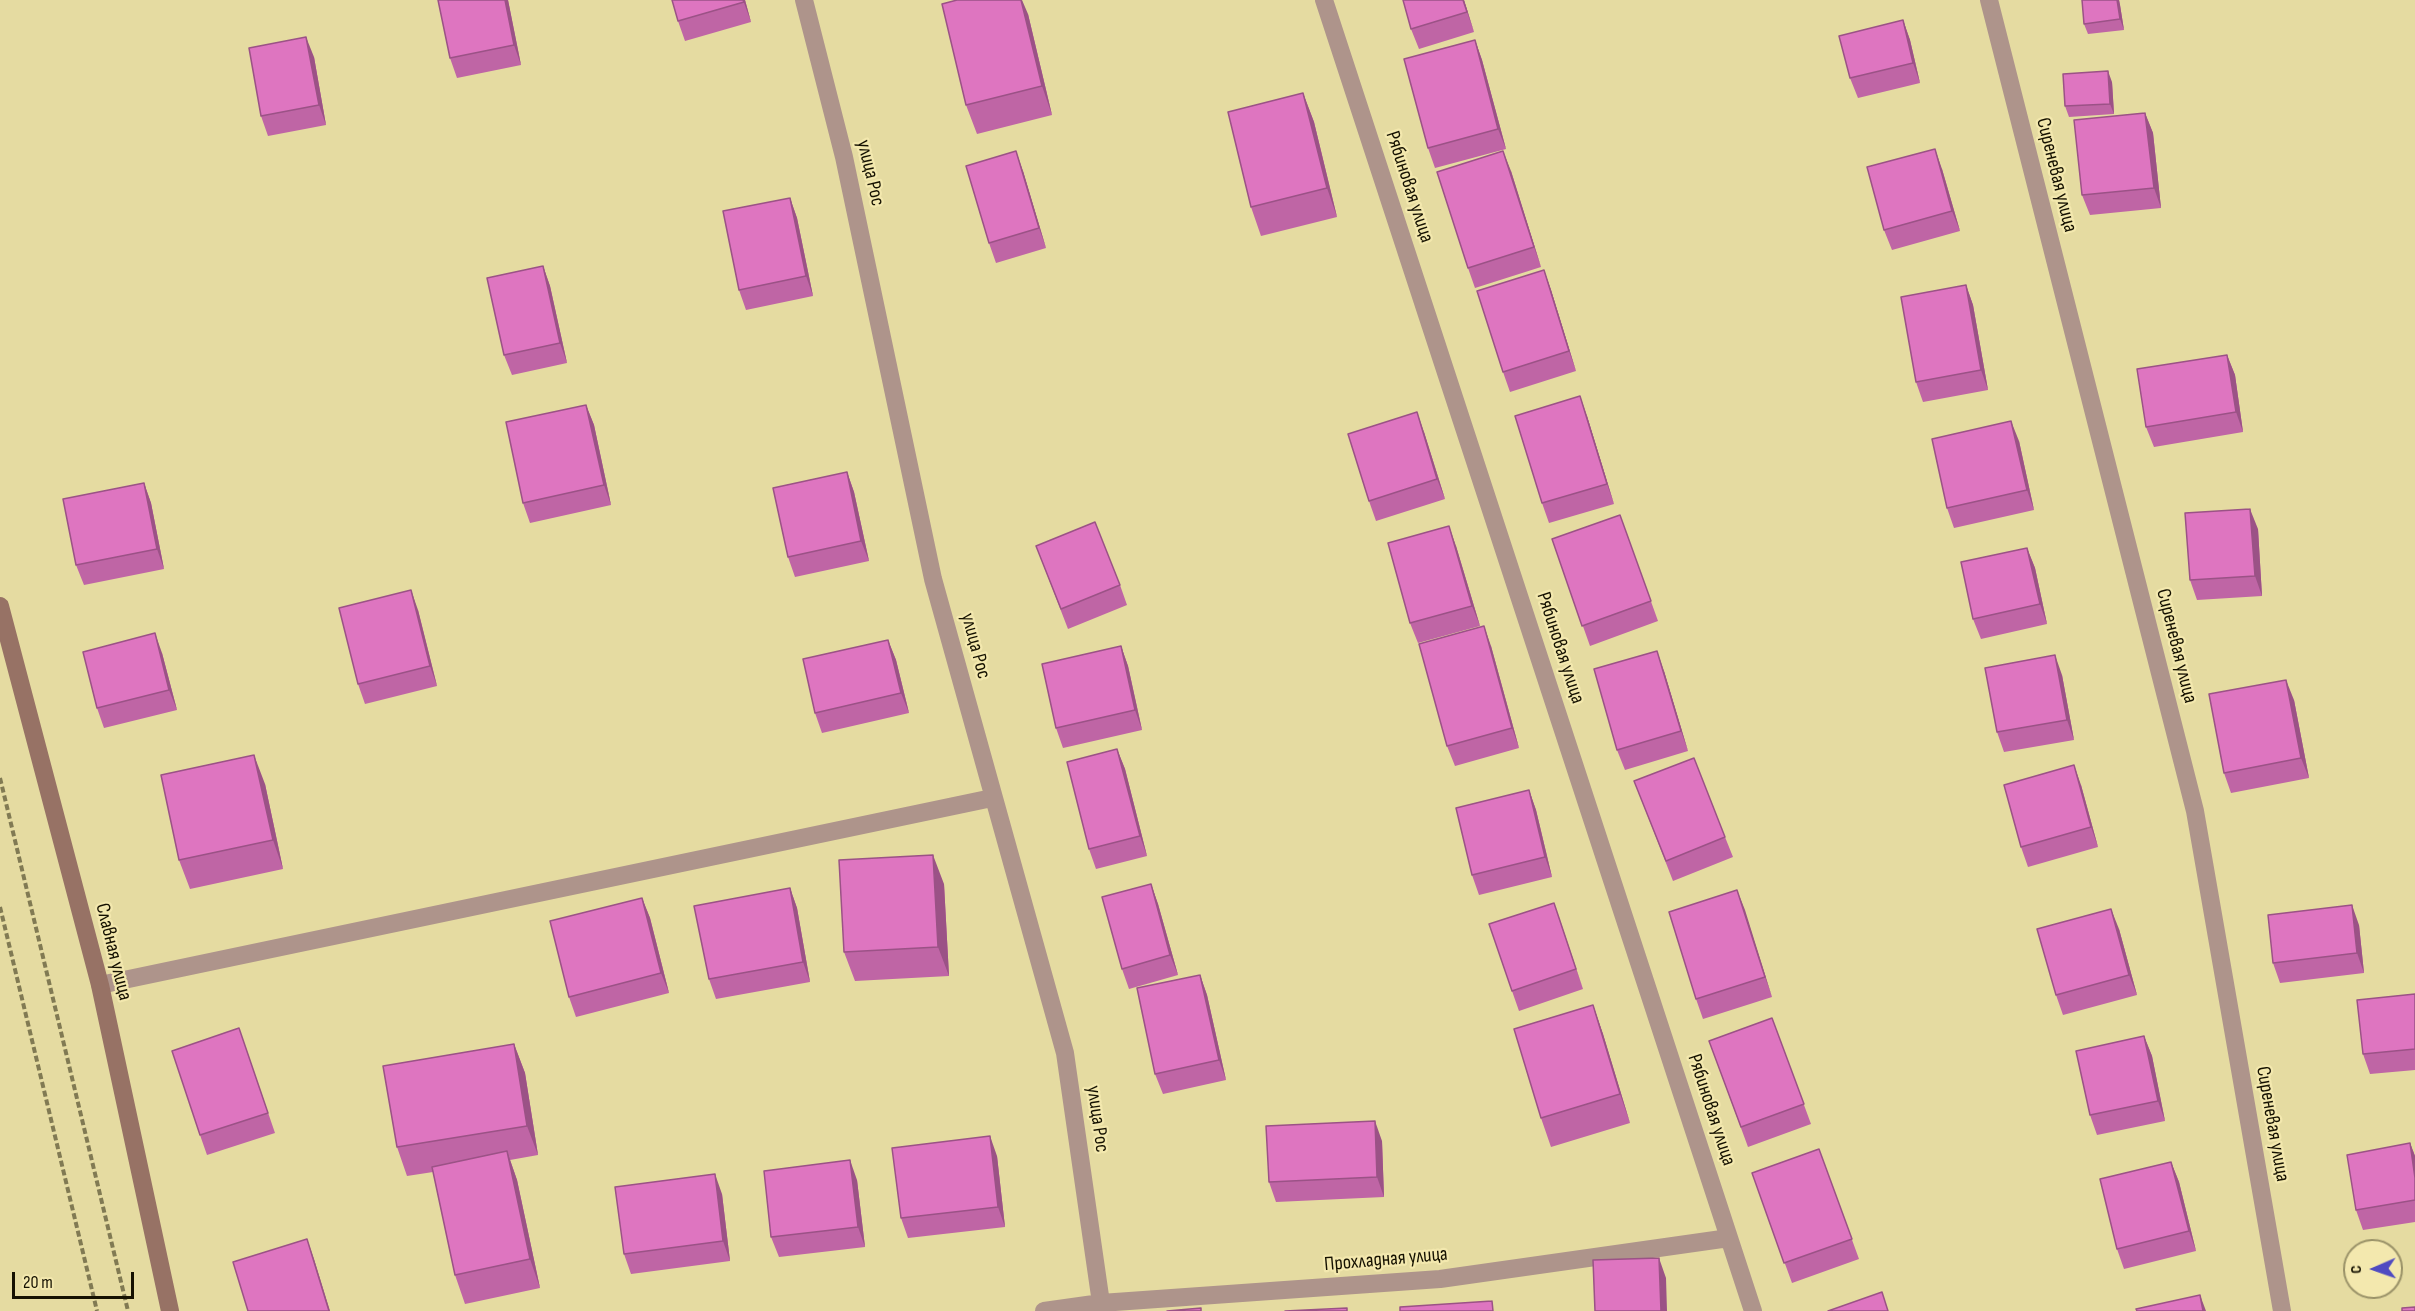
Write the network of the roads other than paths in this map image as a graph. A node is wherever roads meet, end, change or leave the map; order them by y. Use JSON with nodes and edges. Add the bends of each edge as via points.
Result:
{"nodes":[{"id":1,"x":804,"y":0,"type":"edge"},
{"id":2,"x":1324,"y":0,"type":"edge"},
{"id":3,"x":1989,"y":0,"type":"edge"},
{"id":4,"x":0,"y":606,"type":"edge"},
{"id":5,"x":992,"y":798,"type":"junction"},
{"id":6,"x":100,"y":985,"type":"junction"},
{"id":7,"x":1730,"y":1238,"type":"junction"},
{"id":8,"x":1101,"y":1303,"type":"junction"},
{"id":9,"x":170,"y":1311,"type":"edge"},
{"id":10,"x":1044,"y":1311,"type":"edge"},
{"id":11,"x":1753,"y":1311,"type":"edge"},
{"id":12,"x":2282,"y":1311,"type":"edge"}],
"edges":[{"from":1,"to":5,"type":"street","name":"улица Рос","via":[[844,158],[933,579]]},
{"from":2,"to":7,"type":"street","name":"Рябиновая улица"},
{"from":3,"to":12,"type":"street","name":"Сиреневая улица","via":[[2195,811]]},
{"from":4,"to":6,"type":"street","name":"Славная улица"},
{"from":5,"to":6,"type":"street"},
{"from":5,"to":8,"type":"street","name":"улица Рос","via":[[1065,1053]]},
{"from":6,"to":9,"type":"street","name":"Славная улица"},
{"from":7,"to":8,"type":"street","name":"Прохладная улица","via":[[1440,1279]]},
{"from":7,"to":11,"type":"street","name":"Рябиновая улица"},
{"from":8,"to":10,"type":"street","name":"Прохладная улица"}]}
